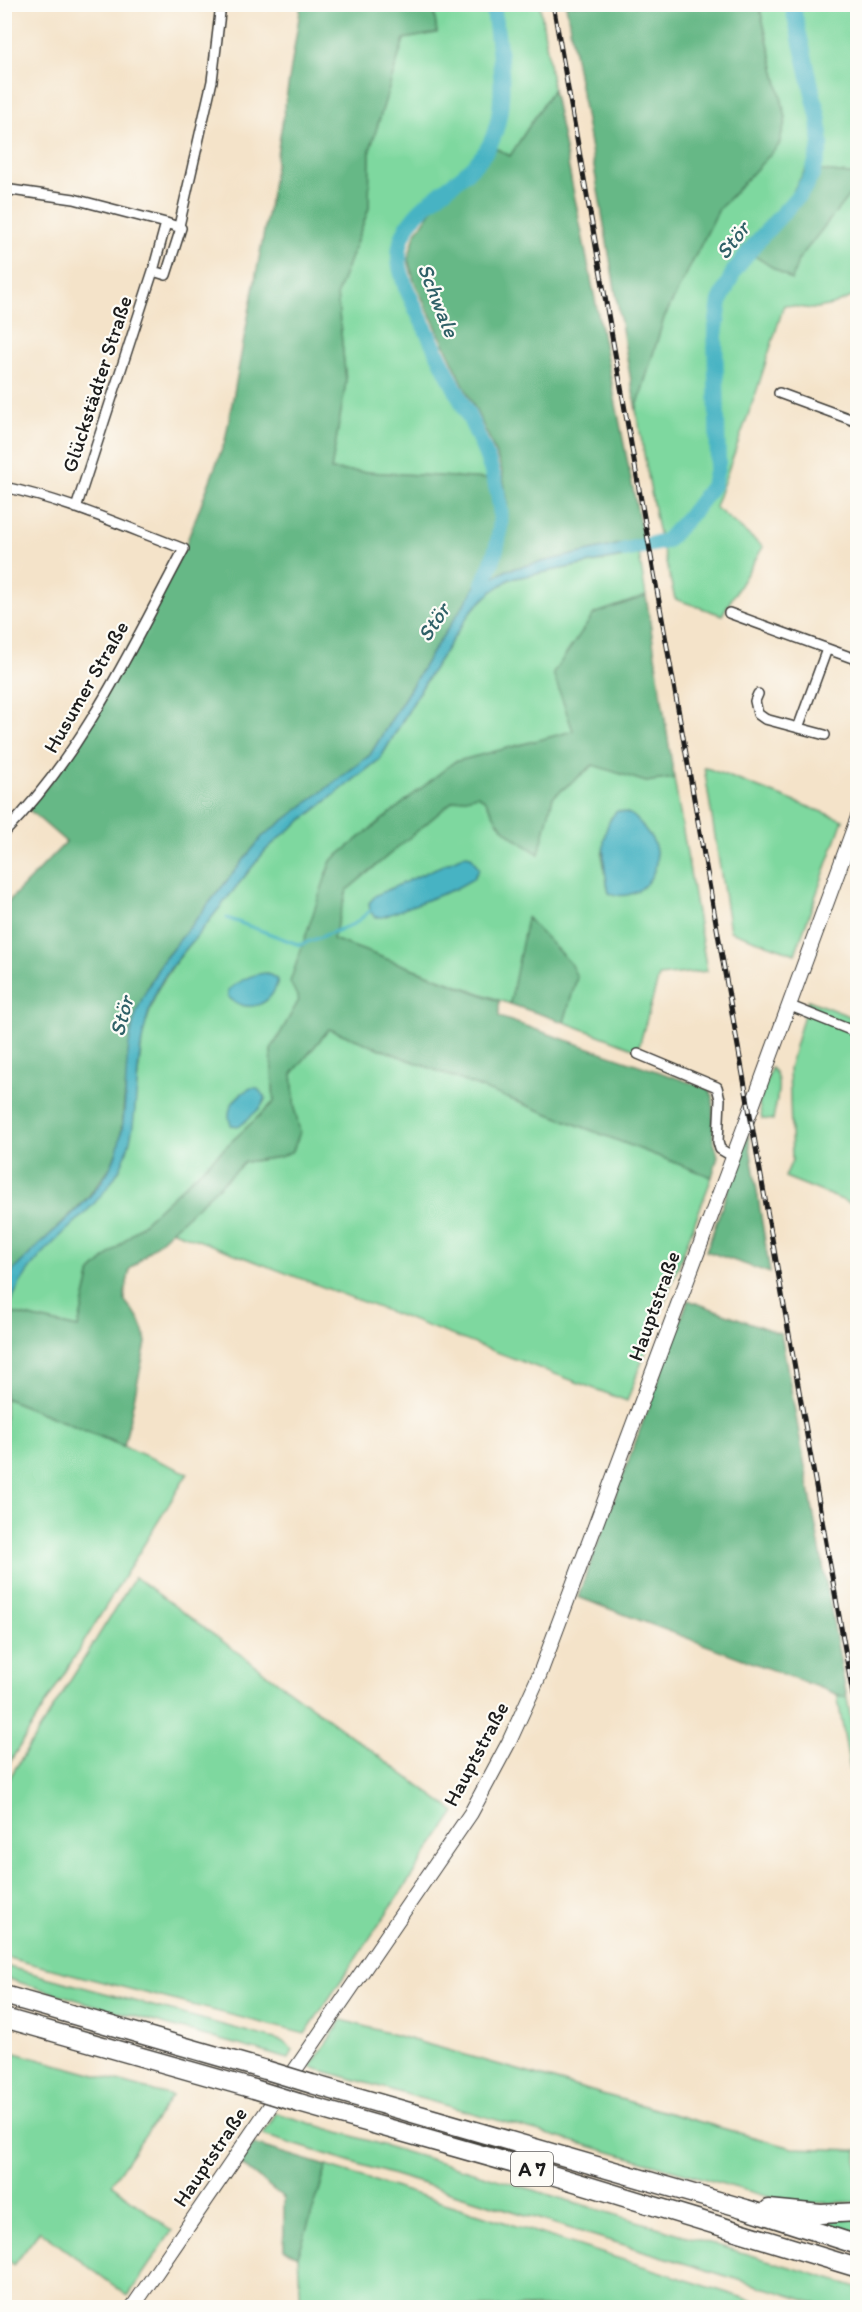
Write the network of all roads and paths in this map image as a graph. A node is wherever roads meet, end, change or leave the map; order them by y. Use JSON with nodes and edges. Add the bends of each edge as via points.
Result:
{"nodes":[{"id":1,"x":221,"y":4,"type":"edge"},
{"id":2,"x":4,"y":189,"type":"edge"},
{"id":3,"x":166,"y":223,"type":"junction"},
{"id":4,"x":179,"y":226,"type":"junction"},
{"id":5,"x":153,"y":271,"type":"junction"},
{"id":6,"x":779,"y":393,"type":"dead end"},
{"id":7,"x":858,"y":422,"type":"edge"},
{"id":8,"x":4,"y":487,"type":"edge"},
{"id":9,"x":76,"y":508,"type":"junction"},
{"id":10,"x":729,"y":613,"type":"dead end"},
{"id":11,"x":827,"y":649,"type":"junction"},
{"id":12,"x":858,"y":660,"type":"edge"},
{"id":13,"x":758,"y":694,"type":"dead end"},
{"id":14,"x":798,"y":728,"type":"junction"},
{"id":15,"x":825,"y":735,"type":"dead end"},
{"id":16,"x":858,"y":816,"type":"edge"},
{"id":17,"x":4,"y":833,"type":"edge"},
{"id":18,"x":788,"y":1005,"type":"junction"},
{"id":19,"x":858,"y":1033,"type":"edge"},
{"id":20,"x":638,"y":1054,"type":"dead end"},
{"id":21,"x":732,"y":1156,"type":"junction"},
{"id":22,"x":4,"y":1995,"type":"edge"},
{"id":23,"x":4,"y":2018,"type":"edge"},
{"id":24,"x":746,"y":2209,"type":"junction"},
{"id":25,"x":858,"y":2212,"type":"edge"},
{"id":26,"x":858,"y":2245,"type":"edge"},
{"id":27,"x":858,"y":2268,"type":"edge"},
{"id":28,"x":132,"y":2307,"type":"edge"}],
"edges":[{"from":1,"to":4,"type":"street","via":[[212,81]]},
{"from":2,"to":3,"type":"street","via":[[74,199]]},
{"from":3,"to":4,"type":"street"},
{"from":3,"to":5,"type":"street","name":"Glückstädter Straße"},
{"from":4,"to":5,"type":"street","via":[[166,275]]},
{"from":5,"to":9,"type":"street","name":"Glückstädter Straße"},
{"from":6,"to":7,"type":"street"},
{"from":8,"to":9,"type":"street"},
{"from":9,"to":17,"type":"street","name":"Husumer Straße","via":[[184,549],[96,713],[57,772]]},
{"from":10,"to":11,"type":"street"},
{"from":11,"to":12,"type":"street"},
{"from":11,"to":14,"type":"street"},
{"from":13,"to":14,"type":"street","via":[[758,714]]},
{"from":14,"to":15,"type":"street"},
{"from":16,"to":18,"type":"street","name":"Hauptstraße"},
{"from":18,"to":19,"type":"street"},
{"from":18,"to":21,"type":"street","name":"Hauptstraße"},
{"from":20,"to":21,"type":"street","via":[[717,1087],[718,1142],[720,1149]]},
{"from":21,"to":28,"type":"street","name":"Hauptstraße","via":[[539,1676],[489,1782]]},
{"from":22,"to":24,"type":"highway","number":"A 7","bridge":true},
{"from":23,"to":27,"type":"highway","number":"A 7","bridge":true,"via":[[532,2169]]},
{"from":24,"to":25,"type":"highway"},
{"from":24,"to":26,"type":"highway","number":"A 7"}]}
